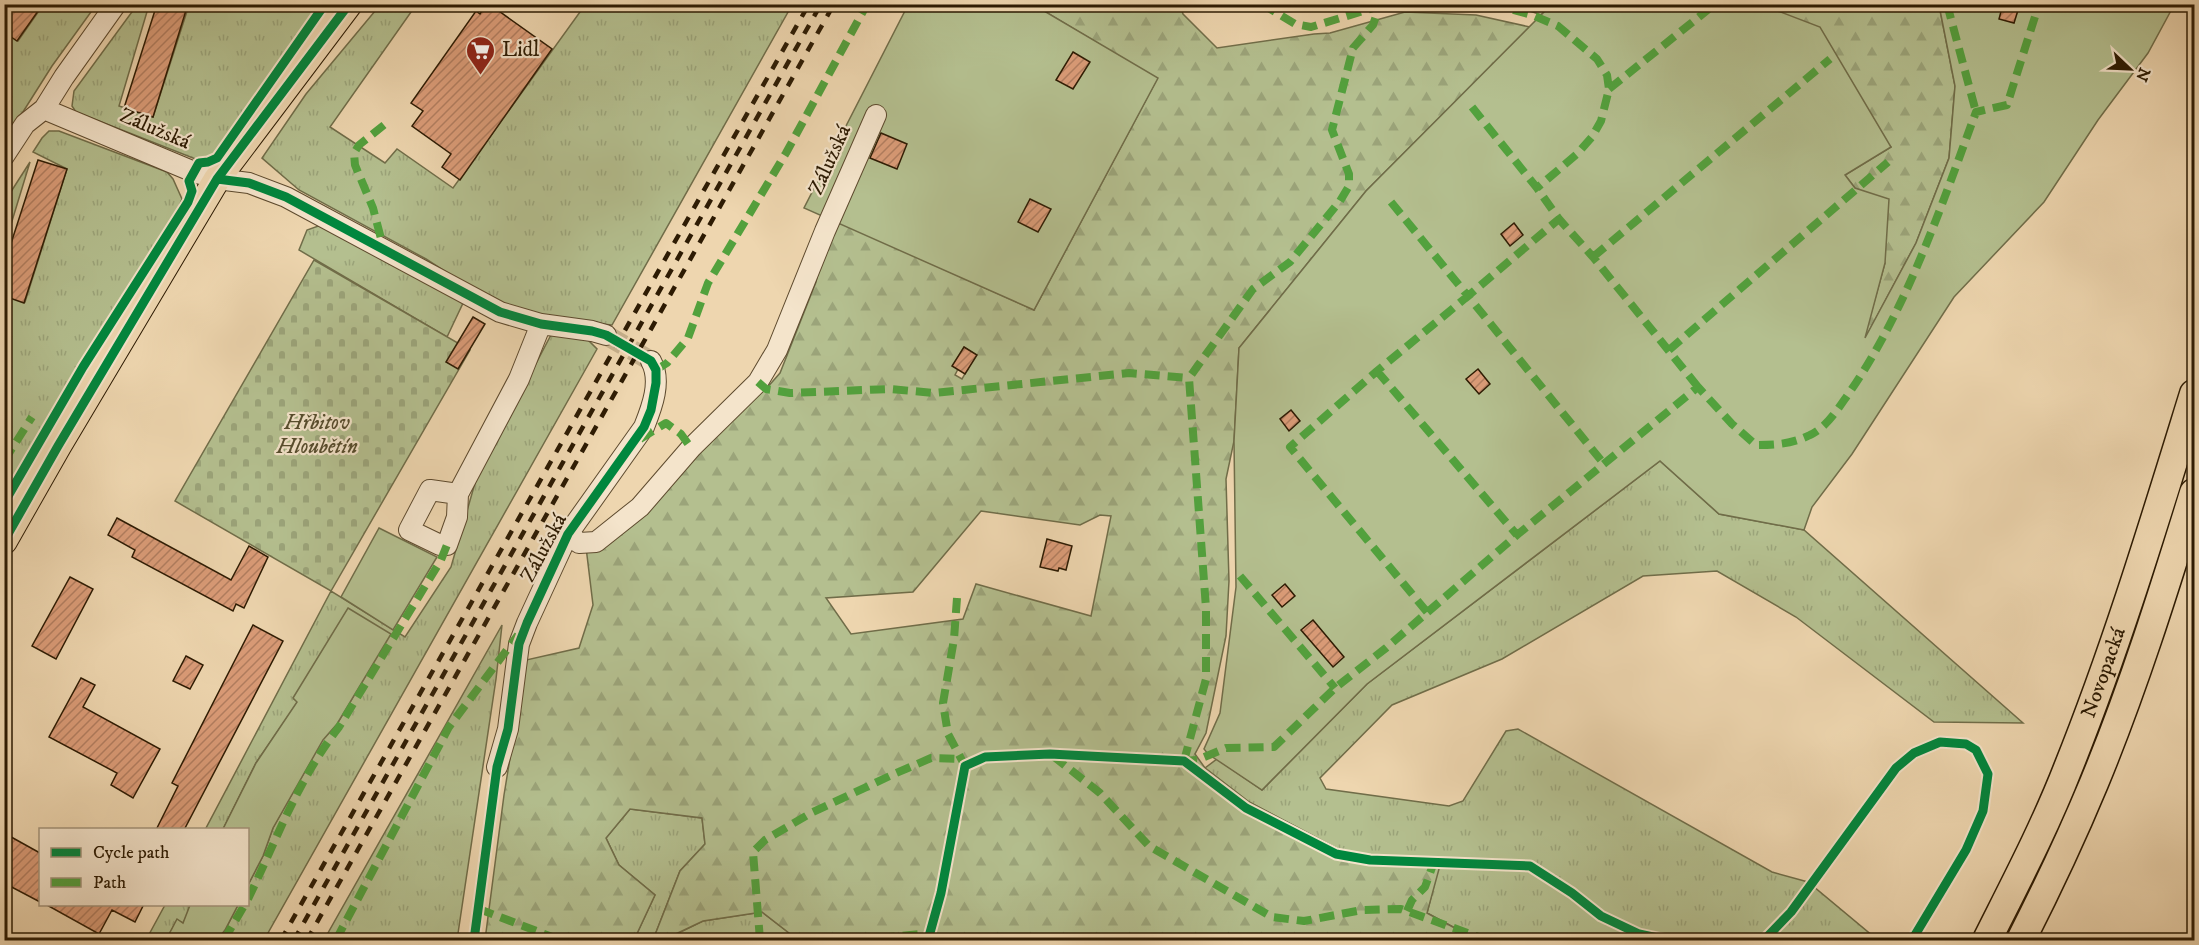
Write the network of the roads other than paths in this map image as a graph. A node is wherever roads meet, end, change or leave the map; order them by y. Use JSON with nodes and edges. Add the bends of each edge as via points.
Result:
{"nodes":[{"id":1,"x":116,"y":4,"type":"edge"},
{"id":2,"x":349,"y":4,"type":"edge"},
{"id":3,"x":44,"y":109,"type":"junction"},
{"id":4,"x":876,"y":115,"type":"dead end"},
{"id":5,"x":4,"y":156,"type":"edge"},
{"id":6,"x":217,"y":179,"type":"junction"},
{"id":7,"x":541,"y":324,"type":"junction"},
{"id":8,"x":606,"y":335,"type":"tunnel mouth"},
{"id":9,"x":651,"y":361,"type":"dead end"},
{"id":10,"x":2194,"y":394,"type":"edge"},
{"id":11,"x":2194,"y":493,"type":"edge"},
{"id":12,"x":458,"y":494,"type":"dead end"},
{"id":13,"x":568,"y":534,"type":"junction"},
{"id":14,"x":4,"y":541,"type":"edge"},
{"id":15,"x":497,"y":767,"type":"dead end"},
{"id":16,"x":1987,"y":940,"type":"edge"},
{"id":17,"x":2020,"y":940,"type":"edge"}],
"edges":[{"from":1,"to":3,"type":"street"},
{"from":2,"to":6,"type":"main road"},
{"from":3,"to":5,"type":"street","via":[[25,124]]},
{"from":3,"to":6,"type":"street","name":"Zálužská"},
{"from":4,"to":13,"type":"street","name":"Zálužská","via":[[777,350],[758,382],[691,448],[640,507],[596,542],[579,543]]},
{"from":6,"to":7,"type":"street","name":"Zálužská","via":[[249,183],[285,198],[500,312]]},
{"from":6,"to":14,"type":"main road"},
{"from":7,"to":8,"type":"street","name":"Zálužská"},
{"from":7,"to":12,"type":"street","via":[[519,378]]},
{"from":9,"to":13,"type":"street","name":"Zálužská","via":[[656,383],[644,427]]},
{"from":10,"to":16,"type":"highway","name":"Novopacká","via":[[2109,661],[2063,780]]},
{"from":11,"to":17,"type":"highway","name":"Novopacká","via":[[2094,782]]},
{"from":13,"to":15,"type":"street","name":"Zálužská","via":[[519,644],[508,729]]}]}
